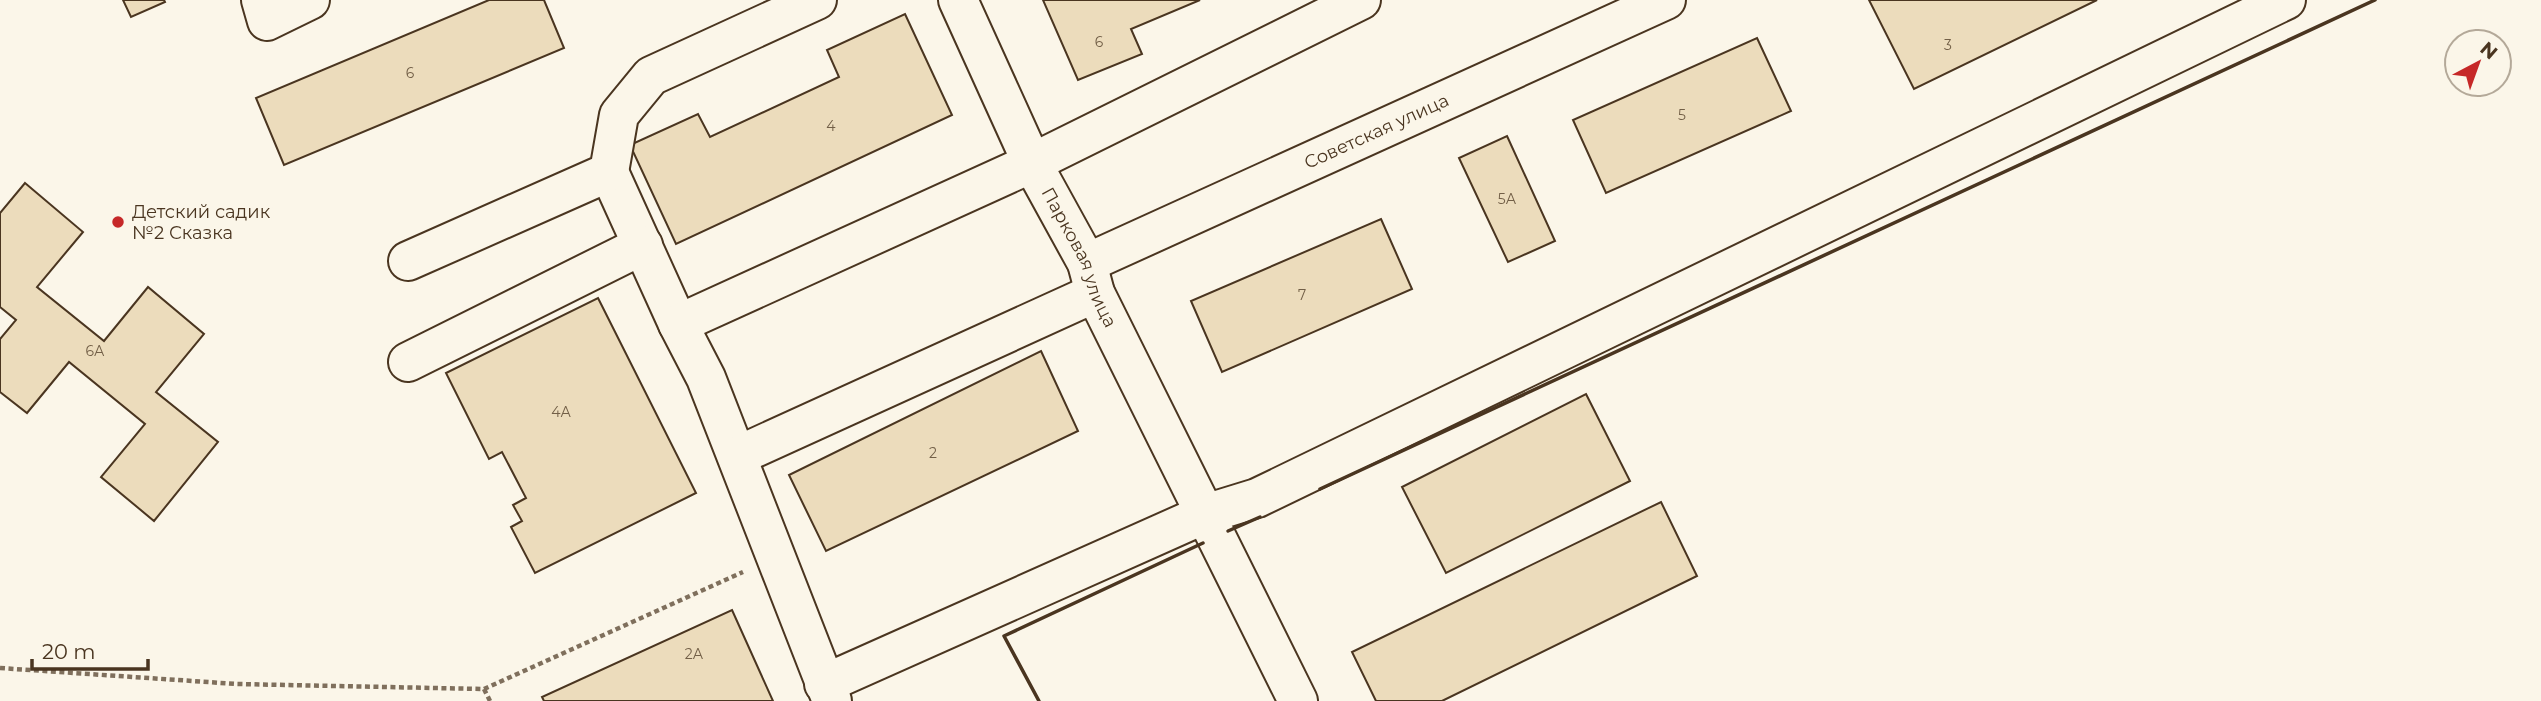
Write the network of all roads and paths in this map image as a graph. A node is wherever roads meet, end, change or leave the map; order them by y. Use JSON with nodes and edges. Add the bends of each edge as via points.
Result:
{"nodes":[{"id":1,"x":261,"y":0,"type":"edge"},
{"id":2,"x":310,"y":0,"type":"edge"},
{"id":3,"x":817,"y":0,"type":"edge"},
{"id":4,"x":958,"y":0,"type":"edge"},
{"id":5,"x":1361,"y":0,"type":"edge"},
{"id":6,"x":1666,"y":0,"type":"edge"},
{"id":7,"x":2286,"y":0,"type":"edge"},
{"id":8,"x":1032,"y":163,"type":"junction"},
{"id":9,"x":609,"y":172,"type":"junction"},
{"id":10,"x":643,"y":245,"type":"junction"},
{"id":11,"x":408,"y":261,"type":"dead end"},
{"id":12,"x":1091,"y":278,"type":"junction"},
{"id":13,"x":678,"y":324,"type":"junction"},
{"id":14,"x":408,"y":362,"type":"dead end"},
{"id":15,"x":737,"y":456,"type":"junction"},
{"id":16,"x":1205,"y":514,"type":"junction"},
{"id":17,"x":775,"y":557,"type":"junction"},
{"id":18,"x":0,"y":668,"type":"edge"},
{"id":19,"x":484,"y":689,"type":"junction"},
{"id":20,"x":828,"y":692,"type":"edge"},
{"id":21,"x":490,"y":701,"type":"edge"},
{"id":22,"x":1298,"y":701,"type":"edge"}],
"edges":[{"from":1,"to":2,"type":"street","via":[[267,21]]},
{"from":3,"to":9,"type":"street","via":[[651,76],[619,116]]},
{"from":4,"to":8,"type":"street","name":"Парковая улица"},
{"from":5,"to":8,"type":"street"},
{"from":6,"to":12,"type":"street","name":"Советская улица"},
{"from":7,"to":16,"type":"street","via":[[1257,498]]},
{"from":8,"to":12,"type":"street","name":"Парковая улица"},
{"from":8,"to":13,"type":"street"},
{"from":9,"to":10,"type":"street"},
{"from":9,"to":11,"type":"street"},
{"from":10,"to":13,"type":"street"},
{"from":10,"to":14,"type":"street"},
{"from":12,"to":15,"type":"street","name":"Советская улица"},
{"from":12,"to":16,"type":"street","name":"Парковая улица"},
{"from":13,"to":15,"type":"street","via":[[706,378]]},
{"from":15,"to":17,"type":"street"},
{"from":16,"to":20,"type":"street"},
{"from":16,"to":22,"type":"street","name":"Парковая улица"},
{"from":17,"to":19,"type":"path"},
{"from":17,"to":20,"type":"street"},
{"from":18,"to":19,"type":"path","via":[[237,684]]},
{"from":19,"to":21,"type":"path"}]}
